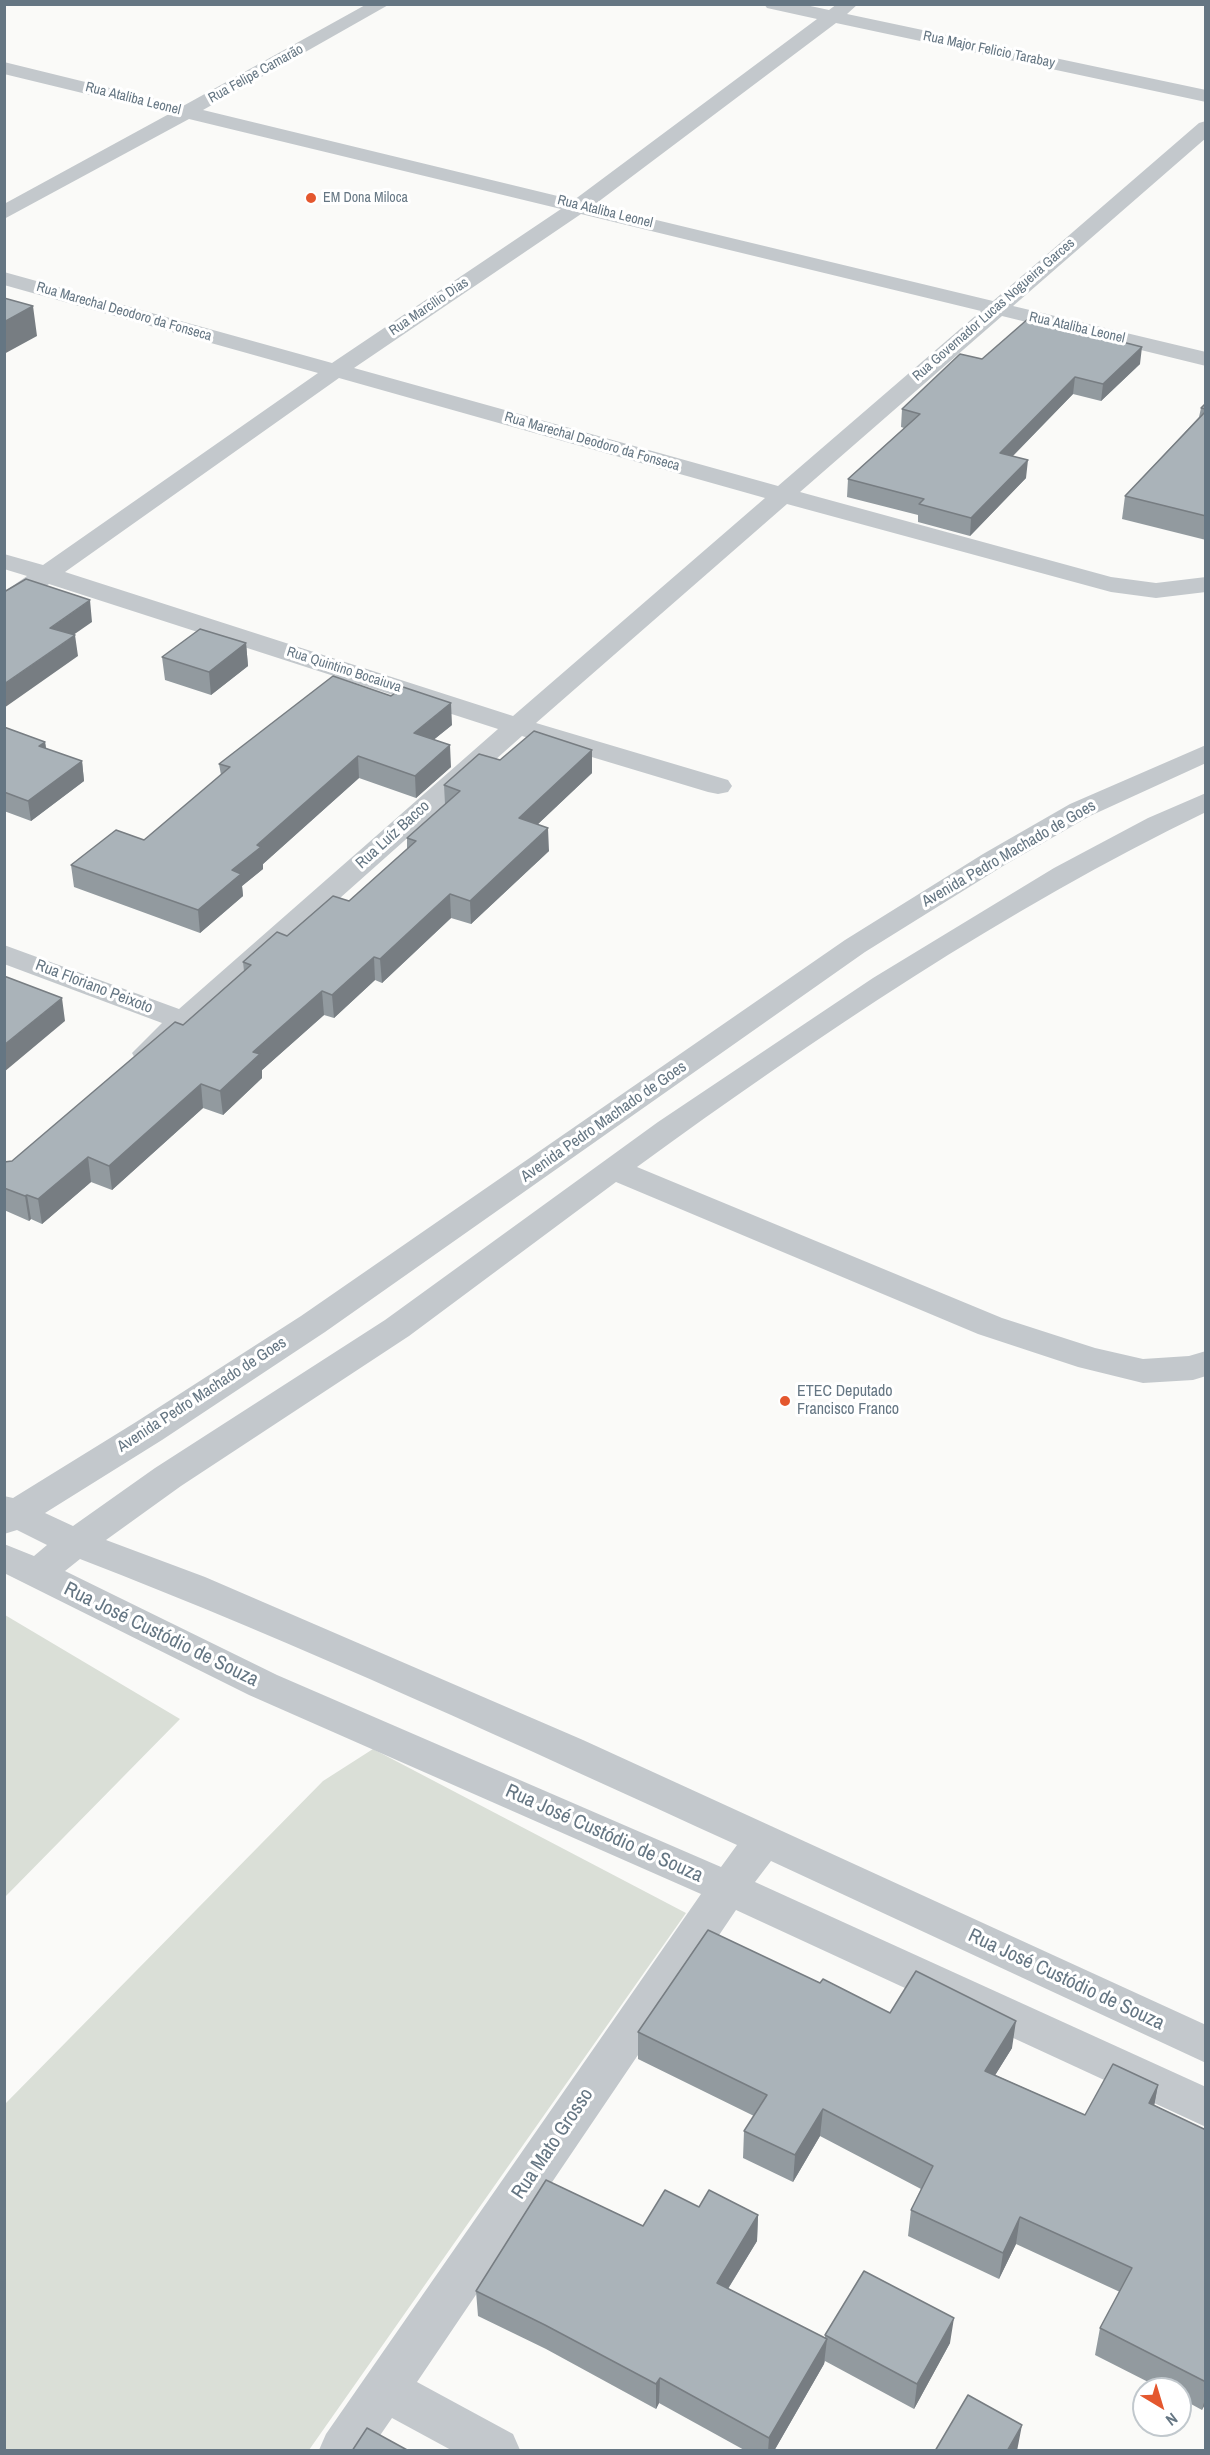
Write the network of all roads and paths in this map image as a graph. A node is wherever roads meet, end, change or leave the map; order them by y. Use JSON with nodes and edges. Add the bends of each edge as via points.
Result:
{"nodes":[{"id":1,"x":381,"y":4,"type":"edge"},
{"id":2,"x":773,"y":4,"type":"edge"},
{"id":3,"x":841,"y":11,"type":"edge"},
{"id":4,"x":4,"y":68,"type":"edge"},
{"id":5,"x":1206,"y":96,"type":"edge"},
{"id":6,"x":187,"y":112,"type":"junction"},
{"id":7,"x":1206,"y":127,"type":"edge"},
{"id":8,"x":579,"y":206,"type":"junction"},
{"id":9,"x":4,"y":213,"type":"edge"},
{"id":10,"x":4,"y":278,"type":"edge"},
{"id":11,"x":994,"y":309,"type":"junction"},
{"id":12,"x":1206,"y":359,"type":"edge"},
{"id":13,"x":335,"y":371,"type":"junction"},
{"id":14,"x":783,"y":496,"type":"junction"},
{"id":15,"x":4,"y":561,"type":"edge"},
{"id":16,"x":45,"y":574,"type":"junction"},
{"id":17,"x":1206,"y":584,"type":"edge"},
{"id":18,"x":4,"y":604,"type":"edge"},
{"id":19,"x":517,"y":726,"type":"junction"},
{"id":20,"x":1206,"y":753,"type":"edge"},
{"id":21,"x":718,"y":786,"type":"dead end"},
{"id":22,"x":1206,"y":801,"type":"edge"},
{"id":23,"x":4,"y":954,"type":"edge"},
{"id":24,"x":184,"y":1021,"type":"junction"},
{"id":25,"x":130,"y":1068,"type":"edge"},
{"id":26,"x":613,"y":1169,"type":"junction"},
{"id":27,"x":1206,"y":1363,"type":"edge"},
{"id":28,"x":8,"y":1515,"type":"edge"},
{"id":29,"x":74,"y":1542,"type":"junction"},
{"id":30,"x":20,"y":1566,"type":"edge"},
{"id":31,"x":764,"y":1839,"type":"junction"},
{"id":32,"x":728,"y":1888,"type":"junction"},
{"id":33,"x":1206,"y":2044,"type":"edge"},
{"id":34,"x":1206,"y":2108,"type":"edge"},
{"id":35,"x":385,"y":2389,"type":"junction"},
{"id":36,"x":343,"y":2451,"type":"edge"},
{"id":37,"x":496,"y":2451,"type":"edge"}],
"edges":[{"from":1,"to":6,"type":"street","name":"Rua Felipe Camarão"},
{"from":2,"to":3,"type":"street","name":"Rua Major Felicio Tarabay"},
{"from":3,"to":5,"type":"street","name":"Rua Major Felicio Tarabay"},
{"from":3,"to":8,"type":"street","name":"Rua Marcílio Dias"},
{"from":4,"to":6,"type":"street","name":"Rua Ataliba Leonel"},
{"from":6,"to":8,"type":"street","name":"Rua Ataliba Leonel"},
{"from":6,"to":9,"type":"street","name":"Rua Felipe Camarão"},
{"from":7,"to":11,"type":"street","name":"Rua Governador Lucas Nogueira Garces"},
{"from":8,"to":11,"type":"street","name":"Rua Ataliba Leonel"},
{"from":8,"to":13,"type":"street","name":"Rua Marcílio Dias"},
{"from":10,"to":13,"type":"street","name":"Rua Marechal Deodoro da Fonseca"},
{"from":11,"to":12,"type":"street","name":"Rua Ataliba Leonel"},
{"from":11,"to":14,"type":"street","name":"Rua Governador Lucas Nogueira Garces"},
{"from":13,"to":14,"type":"street","name":"Rua Marechal Deodoro da Fonseca"},
{"from":13,"to":16,"type":"street","name":"Rua Marcílio Dias"},
{"from":14,"to":17,"type":"street","name":"Rua Marechal Deodoro da Fonseca","via":[[1135,590],[1181,591]]},
{"from":14,"to":19,"type":"street","name":"Rua Luíz Bacco"},
{"from":15,"to":16,"type":"street","name":"Rua Quintino Bocaiuva"},
{"from":16,"to":18,"type":"street","name":"Rua Marcílio Dias"},
{"from":16,"to":19,"type":"street","name":"Rua Quintino Bocaiuva"},
{"from":19,"to":21,"type":"street","name":"Rua Quintino Bocaiuva"},
{"from":19,"to":24,"type":"street","name":"Rua Luíz Bacco"},
{"from":20,"to":28,"type":"street","name":"Avenida Pedro Machado de Goes","via":[[1080,810],[855,946],[322,1317],[149,1431]]},
{"from":22,"to":26,"type":"street","via":[[1110,848],[918,961]]},
{"from":23,"to":24,"type":"street","name":"Rua Floriano Peixoto"},
{"from":24,"to":25,"type":"street","name":"Rua Luíz Bacco"},
{"from":26,"to":27,"type":"street","via":[[990,1326],[1090,1359],[1143,1371],[1193,1368]]},
{"from":26,"to":29,"type":"street","via":[[398,1327]]},
{"from":28,"to":29,"type":"street","name":"Rua José Custódio de Souza"},
{"from":29,"to":30,"type":"street"},
{"from":29,"to":31,"type":"street","name":"Rua José Custódio de Souza","via":[[192,1587]]},
{"from":30,"to":32,"type":"street","name":"Rua José Custódio de Souza","via":[[263,1685]]},
{"from":31,"to":32,"type":"street","name":"Rua Mato Grosso"},
{"from":31,"to":33,"type":"street","name":"Rua José Custódio de Souza"},
{"from":32,"to":34,"type":"street","name":"Rua José Custódio de Souza"},
{"from":32,"to":35,"type":"street","name":"Rua Mato Grosso"},
{"from":35,"to":36,"type":"street","name":"Rua Mato Grosso"},
{"from":35,"to":37,"type":"street"}]}
